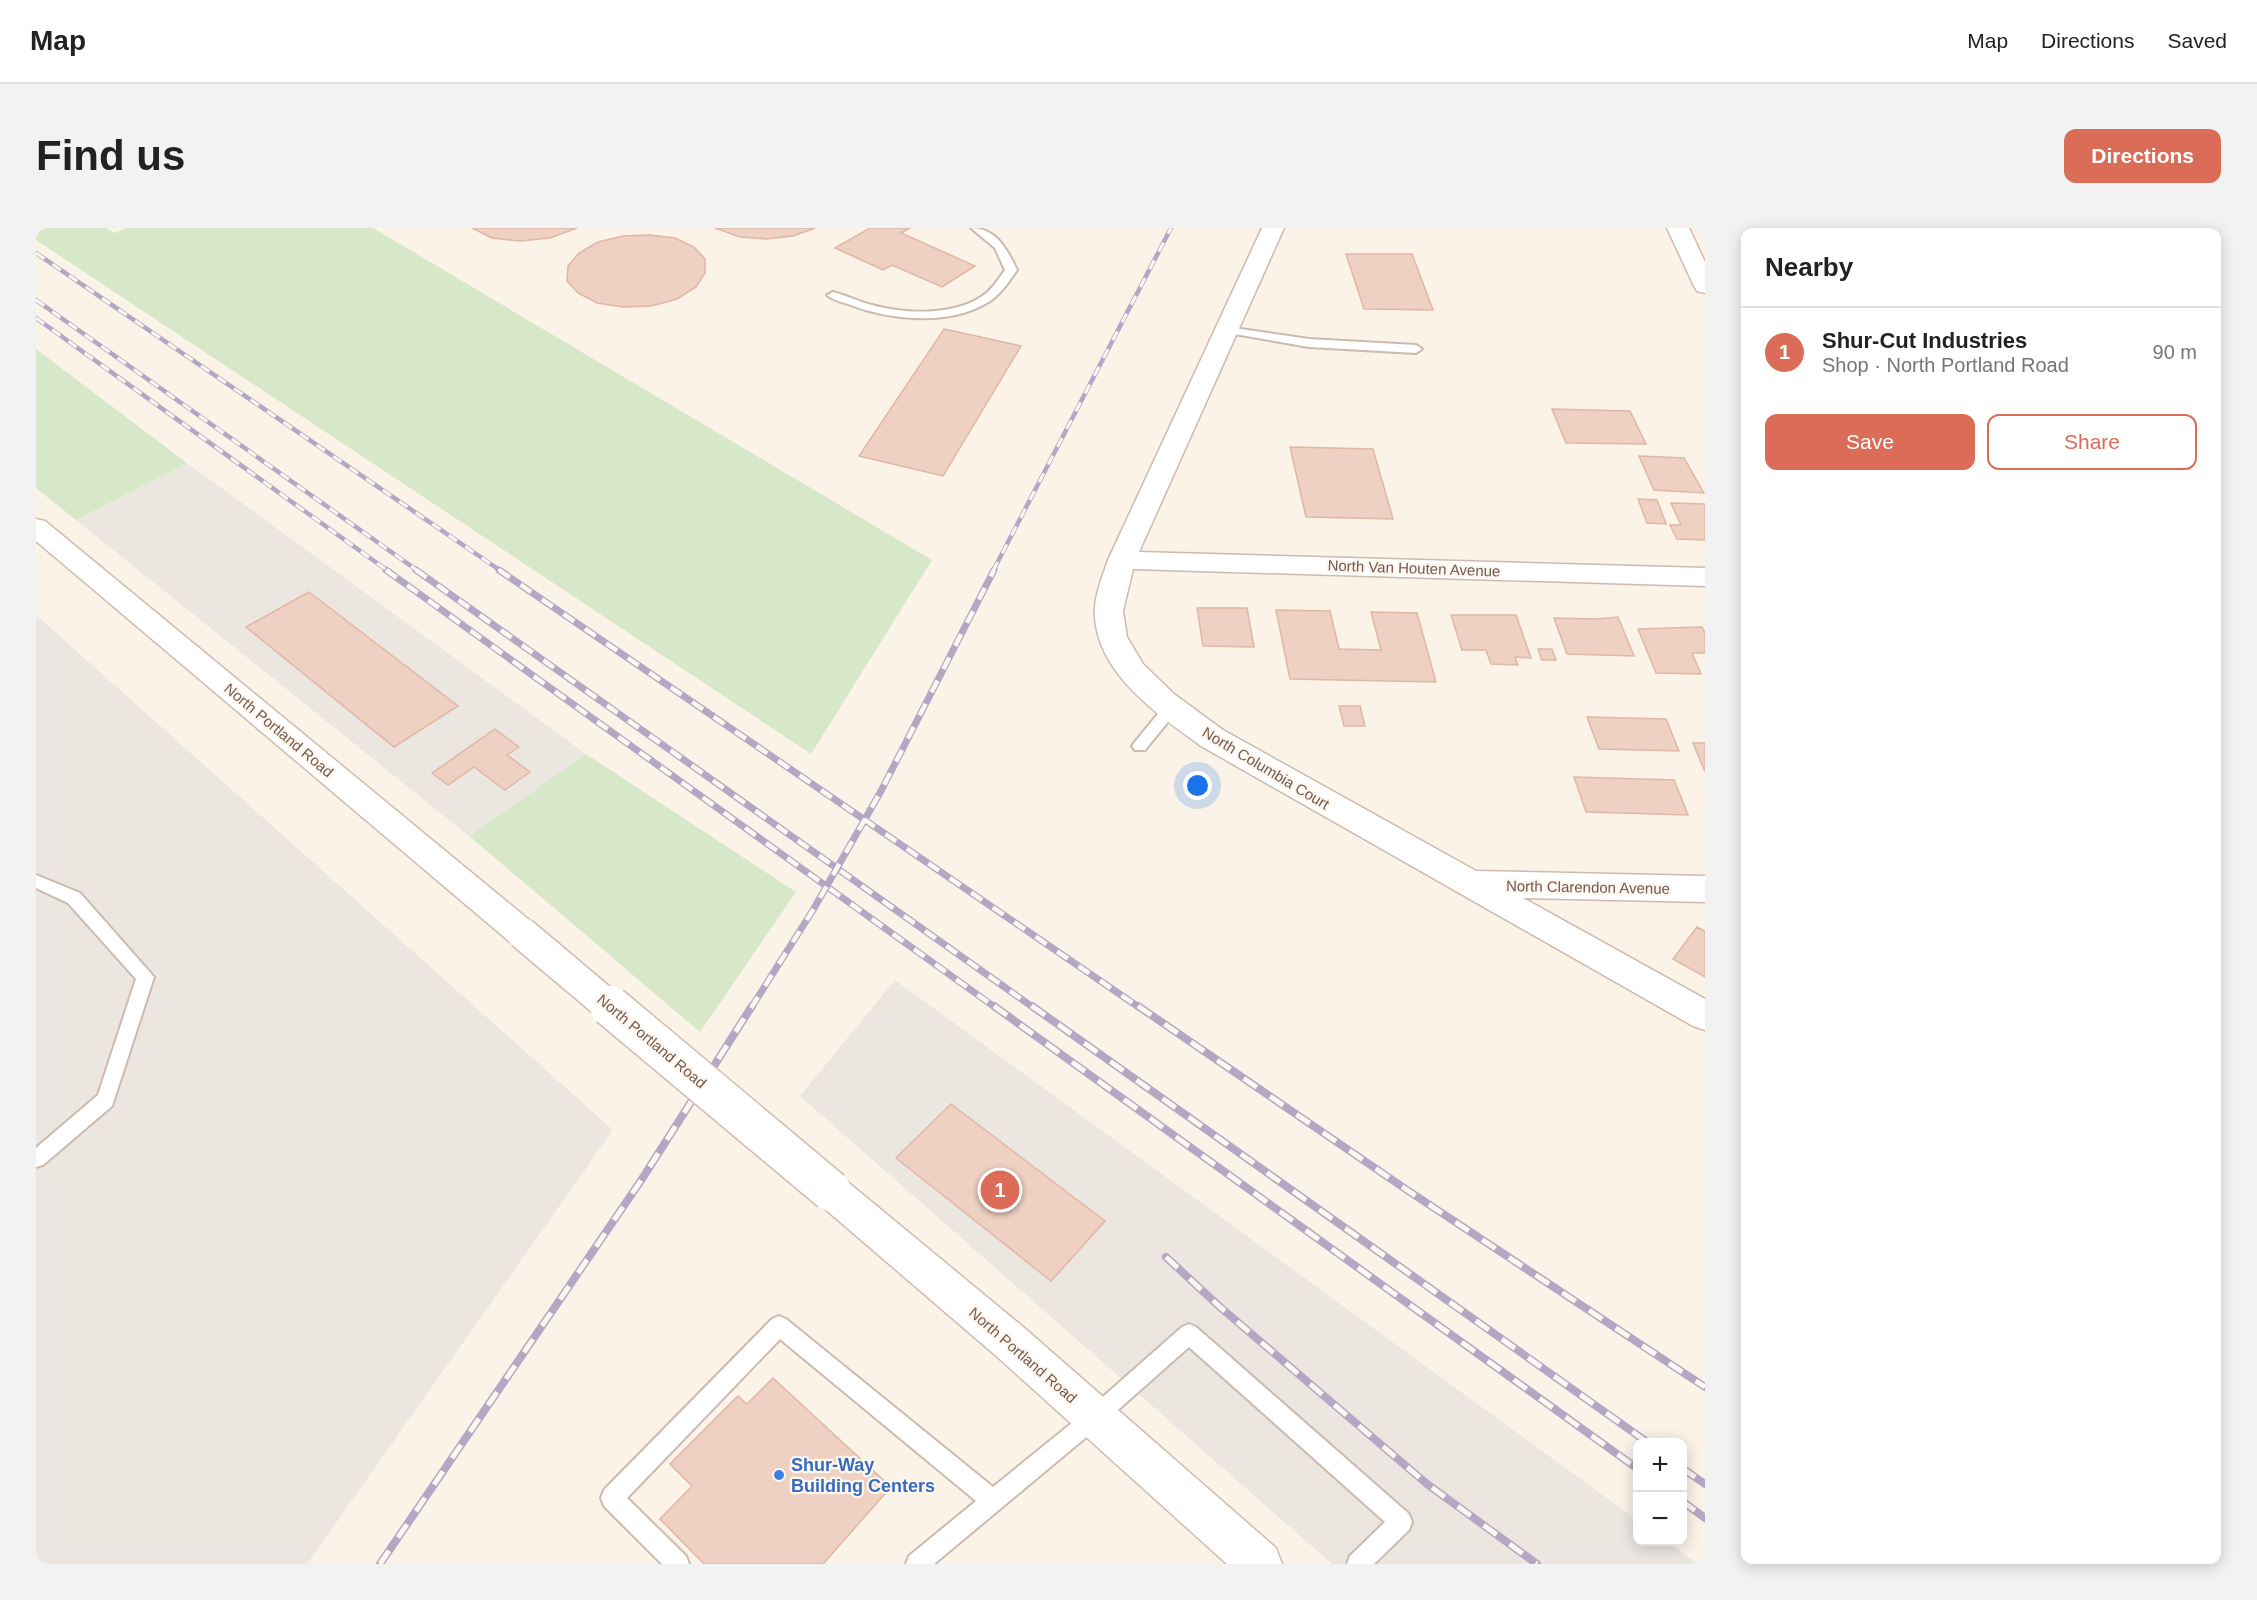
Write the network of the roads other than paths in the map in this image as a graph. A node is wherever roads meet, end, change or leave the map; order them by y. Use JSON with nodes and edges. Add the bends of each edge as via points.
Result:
{"nodes":[{"id":1,"x":976,"y":228,"type":"edge"},
{"id":2,"x":1273,"y":228,"type":"edge"},
{"id":3,"x":1678,"y":228,"type":"edge"},
{"id":4,"x":1705,"y":286,"type":"edge"},
{"id":5,"x":833,"y":295,"type":"dead end"},
{"id":6,"x":1227,"y":330,"type":"junction"},
{"id":7,"x":1416,"y":349,"type":"dead end"},
{"id":8,"x":36,"y":527,"type":"edge"},
{"id":9,"x":1122,"y":560,"type":"junction"},
{"id":10,"x":1705,"y":577,"type":"edge"},
{"id":11,"x":1171,"y":708,"type":"junction"},
{"id":12,"x":1140,"y":746,"type":"dead end"},
{"id":13,"x":36,"y":881,"type":"edge"},
{"id":14,"x":1471,"y":884,"type":"junction"},
{"id":15,"x":1705,"y":890,"type":"edge"},
{"id":16,"x":1705,"y":1016,"type":"edge"},
{"id":17,"x":36,"y":1159,"type":"edge"},
{"id":18,"x":1095,"y":1418,"type":"junction"},
{"id":19,"x":993,"y":1502,"type":"junction"},
{"id":20,"x":678,"y":1564,"type":"edge"},
{"id":21,"x":917,"y":1564,"type":"edge"},
{"id":22,"x":1260,"y":1564,"type":"edge"},
{"id":23,"x":1358,"y":1564,"type":"edge"}],
"edges":[{"from":1,"to":5,"type":"lane","via":[[1000,246],[1011,270],[984,301],[959,311],[916,313],[873,309]]},
{"from":2,"to":6,"type":"street","name":"North Columbia Court"},
{"from":3,"to":4,"type":"street"},
{"from":6,"to":7,"type":"lane","via":[[1310,343]]},
{"from":6,"to":9,"type":"street","name":"North Columbia Court"},
{"from":8,"to":18,"type":"street","name":"North Portland Road","bridge":true,"via":[[831,1191]]},
{"from":9,"to":10,"type":"street","name":"North Van Houten Avenue"},
{"from":9,"to":11,"type":"street","name":"North Columbia Court","via":[[1111,596],[1109,620],[1118,648],[1135,674]]},
{"from":11,"to":12,"type":"lane"},
{"from":11,"to":14,"type":"street","name":"North Columbia Court","via":[[1263,769]]},
{"from":13,"to":17,"type":"lane","via":[[74,898],[145,977],[106,1100]]},
{"from":14,"to":15,"type":"street","name":"North Clarendon Avenue"},
{"from":14,"to":16,"type":"street","name":"North Columbia Court"},
{"from":18,"to":19,"type":"lane"},
{"from":18,"to":22,"type":"street","name":"North Portland Road"},
{"from":18,"to":23,"type":"lane","via":[[1189,1334],[1401,1522]]},
{"from":19,"to":20,"type":"lane","via":[[779,1326],[612,1498]]},
{"from":19,"to":21,"type":"lane"}]}
